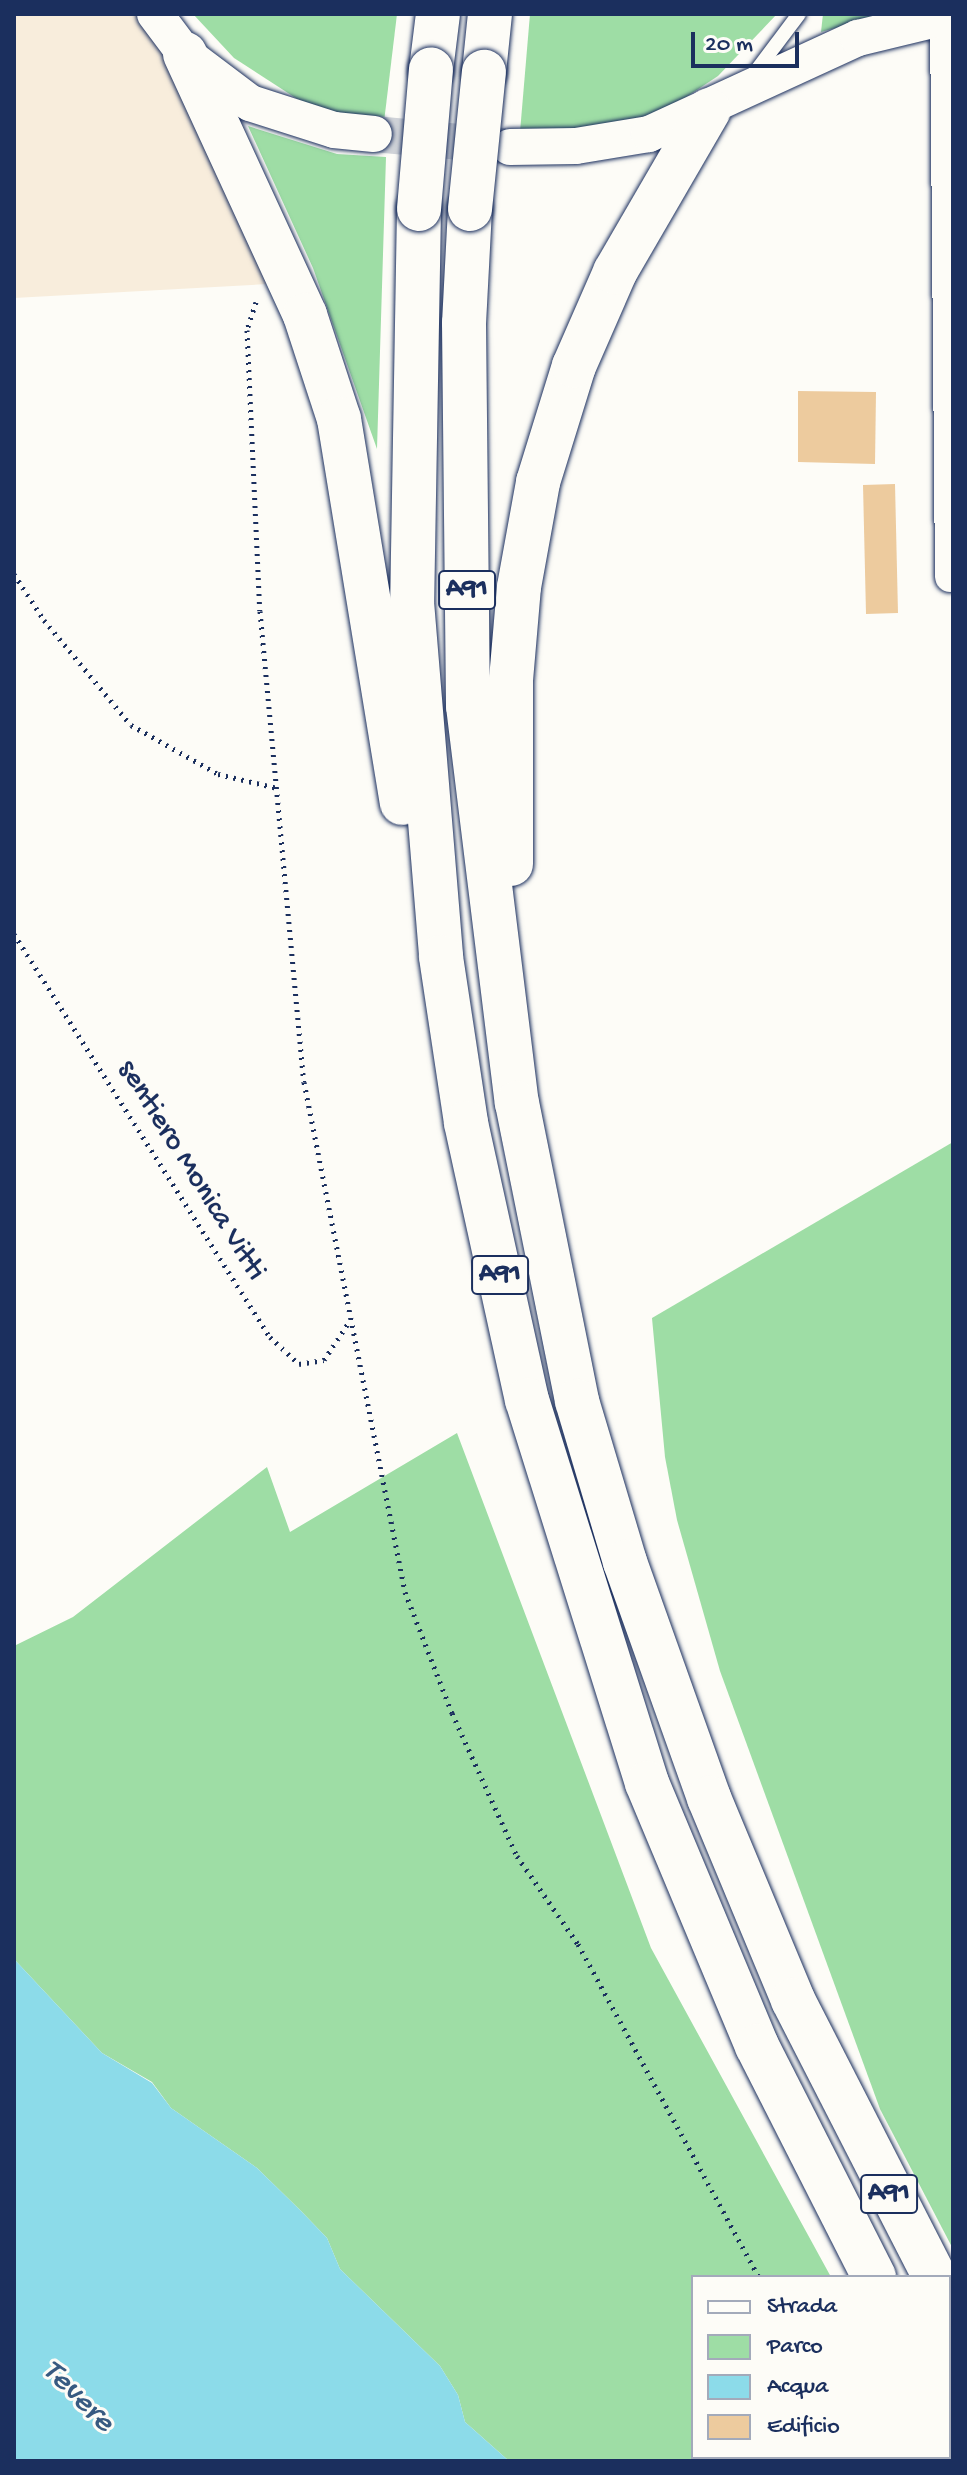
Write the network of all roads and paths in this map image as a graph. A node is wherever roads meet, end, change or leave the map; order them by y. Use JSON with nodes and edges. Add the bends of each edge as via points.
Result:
{"nodes":[{"id":1,"x":155,"y":14,"type":"edge"},
{"id":2,"x":438,"y":14,"type":"edge"},
{"id":3,"x":490,"y":14,"type":"edge"},
{"id":4,"x":799,"y":14,"type":"edge"},
{"id":5,"x":949,"y":16,"type":"edge"},
{"id":6,"x":185,"y":54,"type":"junction"},
{"id":7,"x":726,"y":99,"type":"junction"},
{"id":8,"x":374,"y":134,"type":"tunnel mouth"},
{"id":9,"x":510,"y":147,"type":"tunnel mouth"},
{"id":10,"x":277,"y":254,"type":"junction"},
{"id":11,"x":14,"y":574,"type":"edge"},
{"id":12,"x":950,"y":577,"type":"dead end"},
{"id":13,"x":277,"y":788,"type":"junction"},
{"id":14,"x":14,"y":934,"type":"edge"},
{"id":15,"x":441,"y":957,"type":"junction"},
{"id":16,"x":497,"y":969,"type":"junction"},
{"id":17,"x":350,"y":1321,"type":"junction"},
{"id":18,"x":758,"y":2275,"type":"edge"},
{"id":19,"x":873,"y":2275,"type":"edge"},
{"id":20,"x":934,"y":2275,"type":"edge"}],
"edges":[{"from":1,"to":6,"type":"street"},
{"from":2,"to":15,"type":"highway","number":"A91","bridge":true,"via":[[419,209],[412,602]]},
{"from":3,"to":16,"type":"highway","number":"A91","bridge":true,"via":[[464,323],[468,706]]},
{"from":4,"to":7,"type":"lane"},
{"from":5,"to":7,"type":"street","via":[[858,38]]},
{"from":5,"to":12,"type":"street"},
{"from":6,"to":8,"type":"street","via":[[250,103],[334,130]]},
{"from":6,"to":10,"type":"highway"},
{"from":7,"to":9,"type":"street","via":[[649,134],[576,146]]},
{"from":7,"to":16,"type":"highway","via":[[615,272],[574,366],[538,482],[519,587],[511,680],[512,889]]},
{"from":10,"to":13,"type":"path","via":[[247,330],[260,611]]},
{"from":10,"to":15,"type":"highway","via":[[305,315],[339,419],[415,886]]},
{"from":11,"to":13,"type":"path","via":[[44,620],[131,725],[218,774]]},
{"from":13,"to":17,"type":"path","via":[[304,1082]]},
{"from":14,"to":17,"type":"path","name":"sentiero Monica Vitti","via":[[270,1337],[299,1364],[324,1360]]},
{"from":15,"to":19,"type":"highway","number":"A91","via":[[466,1123],[527,1400],[647,1783],[757,2046]]},
{"from":16,"to":20,"type":"highway","number":"A91","via":[[517,1103],[577,1401],[625,1562],[709,1798],[793,2000]]},
{"from":17,"to":18,"type":"path","via":[[405,1592],[452,1713],[517,1856],[578,1944]]}]}
